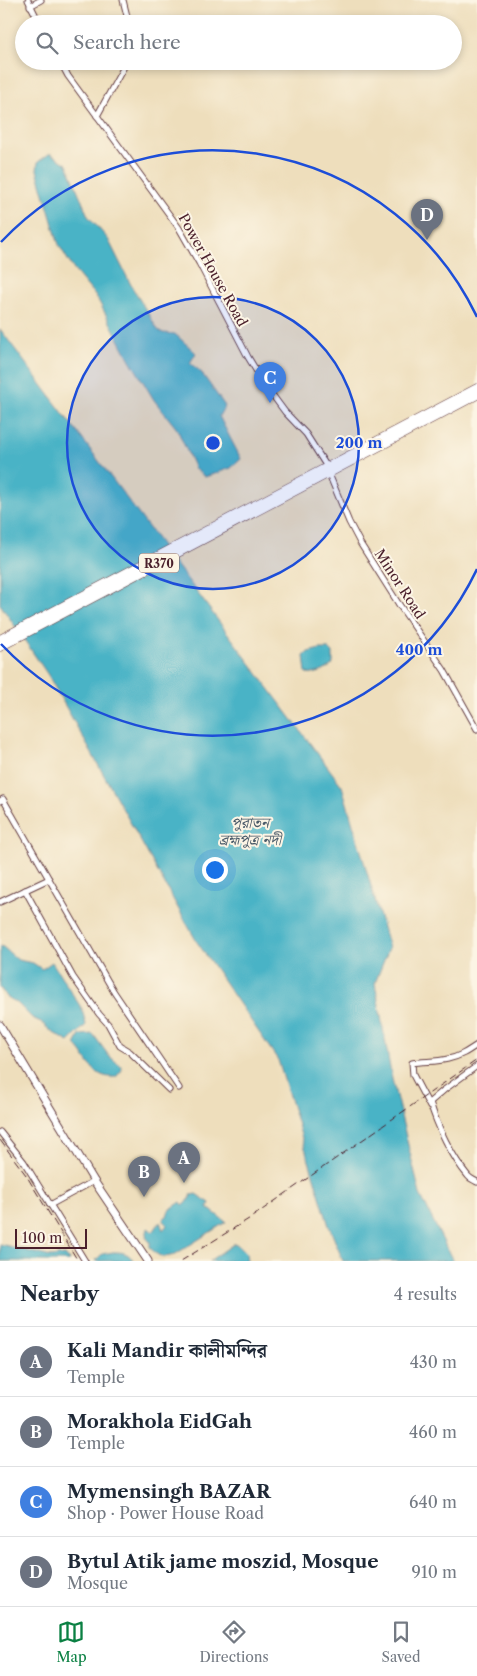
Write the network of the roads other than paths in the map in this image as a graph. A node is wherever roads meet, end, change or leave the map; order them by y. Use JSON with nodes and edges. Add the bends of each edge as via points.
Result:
{"nodes":[{"id":1,"x":28,"y":0,"type":"edge"},
{"id":2,"x":40,"y":0,"type":"edge"},
{"id":3,"x":123,"y":0,"type":"edge"},
{"id":4,"x":30,"y":6,"type":"junction"},
{"id":5,"x":35,"y":15,"type":"edge"},
{"id":6,"x":127,"y":15,"type":"edge"},
{"id":7,"x":65,"y":70,"type":"edge"},
{"id":8,"x":122,"y":70,"type":"edge"},
{"id":9,"x":97,"y":116,"type":"junction"},
{"id":10,"x":477,"y":388,"type":"edge"},
{"id":11,"x":477,"y":394,"type":"edge"},
{"id":12,"x":328,"y":470,"type":"junction"},
{"id":13,"x":317,"y":476,"type":"junction"},
{"id":14,"x":0,"y":639,"type":"edge"},
{"id":15,"x":0,"y":647,"type":"edge"},
{"id":16,"x":477,"y":729,"type":"edge"},
{"id":17,"x":0,"y":801,"type":"edge"},
{"id":18,"x":49,"y":879,"type":"junction"},
{"id":19,"x":25,"y":890,"type":"junction"},
{"id":20,"x":0,"y":902,"type":"edge"},
{"id":21,"x":0,"y":1025,"type":"edge"},
{"id":22,"x":477,"y":1045,"type":"edge"},
{"id":23,"x":477,"y":1066,"type":"edge"},
{"id":24,"x":179,"y":1088,"type":"dead end"},
{"id":25,"x":170,"y":1090,"type":"dead end"},
{"id":26,"x":434,"y":1115,"type":"junction"},
{"id":27,"x":0,"y":1132,"type":"edge"},
{"id":28,"x":94,"y":1180,"type":"junction"},
{"id":29,"x":477,"y":1182,"type":"edge"},
{"id":30,"x":50,"y":1205,"type":"junction"},
{"id":31,"x":85,"y":1261,"type":"edge"},
{"id":32,"x":148,"y":1261,"type":"edge"}],
"edges":[{"from":1,"to":4,"type":"street"},
{"from":2,"to":4,"type":"street"},
{"from":3,"to":6,"type":"street"},
{"from":4,"to":5,"type":"street"},
{"from":7,"to":9,"type":"street","name":"Power House Road"},
{"from":8,"to":9,"type":"street"},
{"from":9,"to":12,"type":"street","name":"Power House Road","via":[[179,228],[265,385],[306,434]]},
{"from":10,"to":12,"type":"main road","number":"R370"},
{"from":11,"to":12,"type":"main road","number":"R370"},
{"from":12,"to":13,"type":"main road","number":"R370"},
{"from":12,"to":16,"type":"street","name":"Minor Road","via":[[360,543],[444,670]]},
{"from":13,"to":14,"type":"main road"},
{"from":13,"to":15,"type":"main road","number":"R370"},
{"from":17,"to":18,"type":"street","via":[[3,799]]},
{"from":18,"to":19,"type":"street"},
{"from":18,"to":24,"type":"street","via":[[114,992]]},
{"from":19,"to":20,"type":"street"},
{"from":19,"to":25,"type":"street","via":[[73,977],[120,1046]]},
{"from":21,"to":28,"type":"main road"},
{"from":22,"to":26,"type":"street","via":[[448,1059],[412,1064],[413,1076]]},
{"from":23,"to":26,"type":"street","via":[[430,1102]]},
{"from":26,"to":29,"type":"street","via":[[469,1178]]},
{"from":27,"to":30,"type":"street","via":[[24,1162]]},
{"from":28,"to":30,"type":"street"},
{"from":28,"to":32,"type":"main road"},
{"from":30,"to":31,"type":"street"}]}
